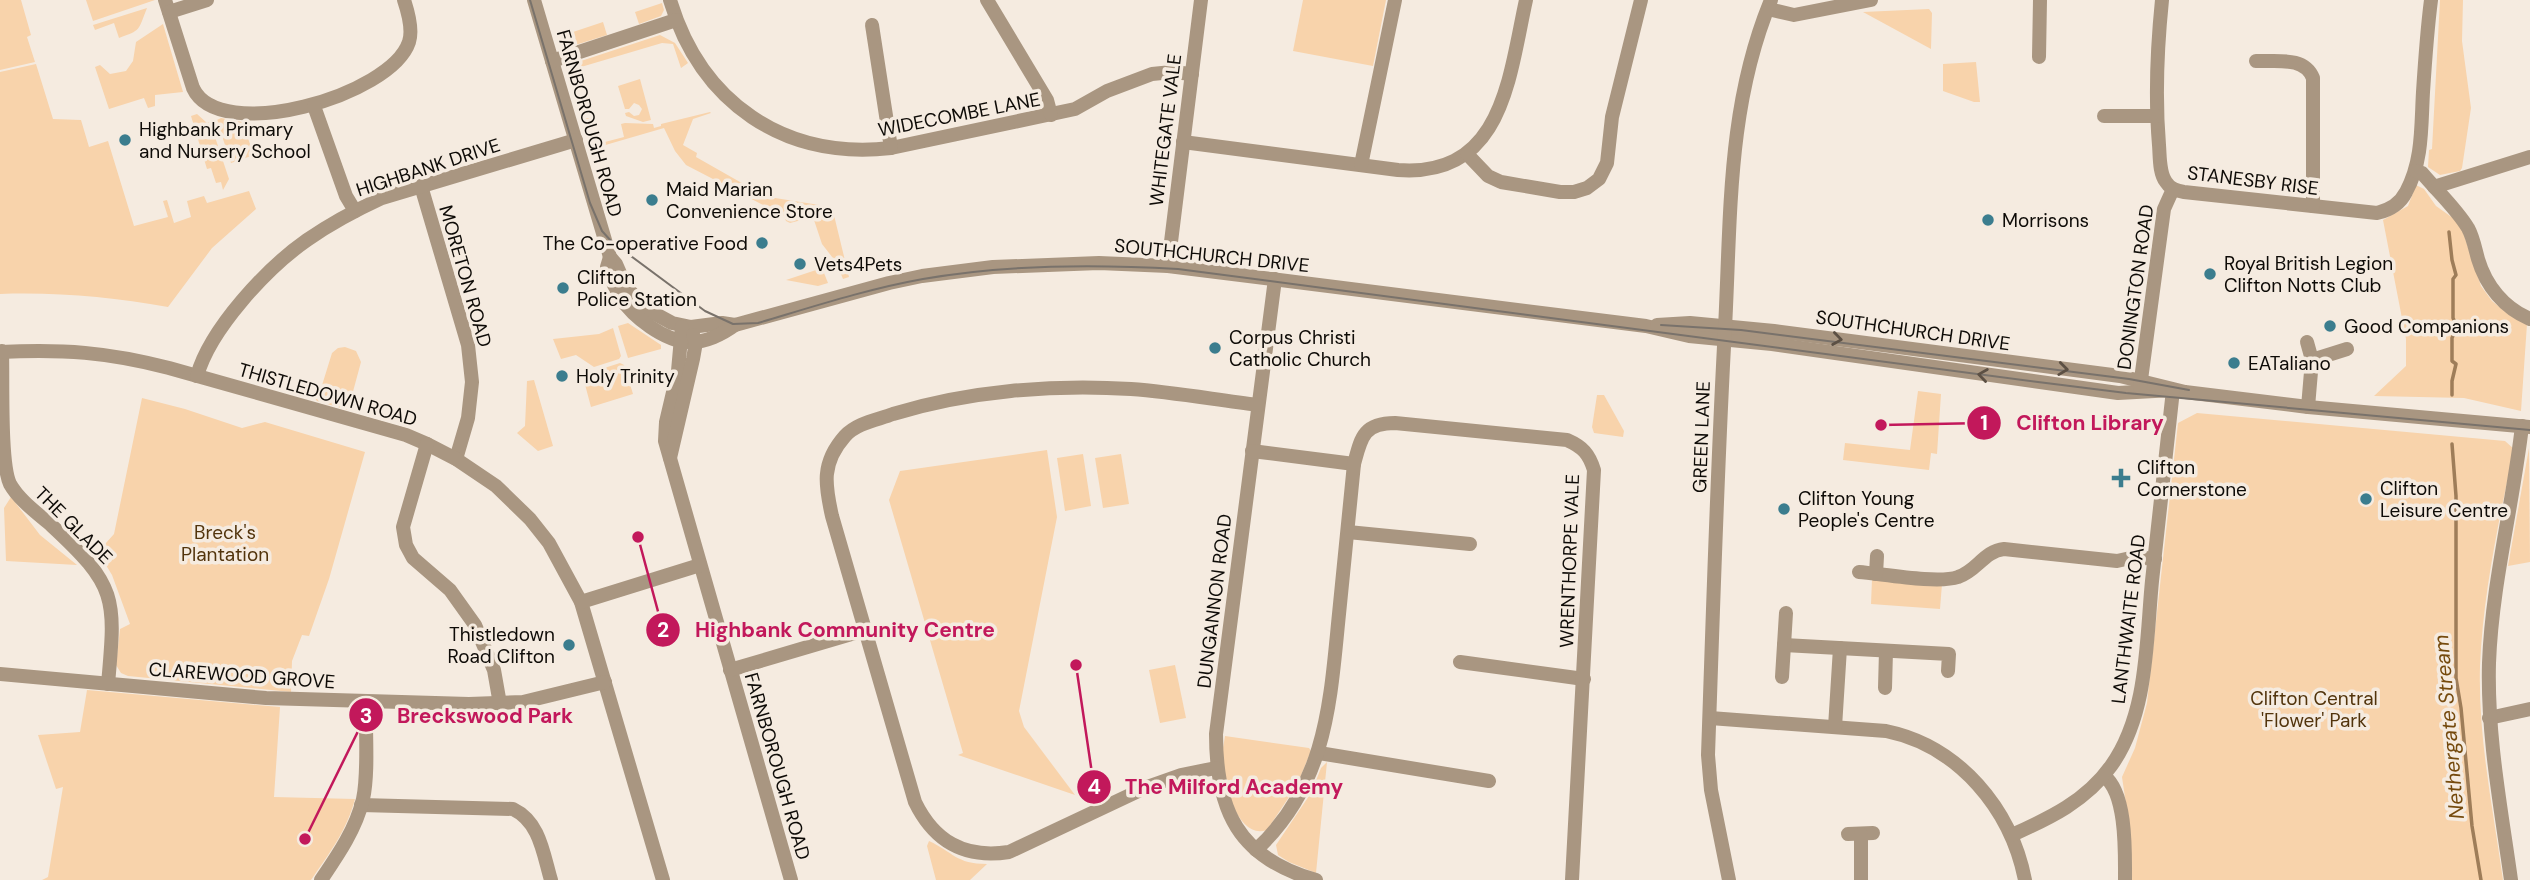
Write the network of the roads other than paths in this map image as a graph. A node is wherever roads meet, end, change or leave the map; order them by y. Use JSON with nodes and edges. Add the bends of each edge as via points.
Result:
{"nodes":[{"id":1,"x":207,"y":0,"type":"edge"},
{"id":2,"x":404,"y":0,"type":"edge"},
{"id":3,"x":534,"y":0,"type":"edge"},
{"id":4,"x":670,"y":0,"type":"edge"},
{"id":5,"x":1201,"y":0,"type":"edge"},
{"id":6,"x":1395,"y":0,"type":"edge"},
{"id":7,"x":1526,"y":0,"type":"edge"},
{"id":8,"x":1641,"y":0,"type":"edge"},
{"id":9,"x":1871,"y":0,"type":"edge"},
{"id":10,"x":2040,"y":0,"type":"edge"},
{"id":11,"x":2162,"y":0,"type":"edge"},
{"id":12,"x":2431,"y":0,"type":"edge"},
{"id":13,"x":983,"y":1,"type":"edge"},
{"id":14,"x":1770,"y":4,"type":"edge"},
{"id":15,"x":167,"y":6,"type":"edge"},
{"id":16,"x":676,"y":20,"type":"junction"},
{"id":17,"x":873,"y":25,"type":"dead end"},
{"id":18,"x":552,"y":61,"type":"junction"},
{"id":19,"x":2038,"y":61,"type":"dead end"},
{"id":20,"x":2256,"y":61,"type":"dead end"},
{"id":21,"x":1192,"y":74,"type":"junction"},
{"id":22,"x":314,"y":106,"type":"junction"},
{"id":23,"x":1051,"y":115,"type":"junction"},
{"id":24,"x":2102,"y":116,"type":"dead end"},
{"id":25,"x":2157,"y":116,"type":"junction"},
{"id":26,"x":576,"y":140,"type":"junction"},
{"id":27,"x":1183,"y":142,"type":"junction"},
{"id":28,"x":891,"y":148,"type":"junction"},
{"id":29,"x":1467,"y":154,"type":"junction"},
{"id":30,"x":2530,"y":157,"type":"edge"},
{"id":31,"x":1361,"y":165,"type":"junction"},
{"id":32,"x":2415,"y":171,"type":"junction"},
{"id":33,"x":421,"y":186,"type":"junction"},
{"id":34,"x":2434,"y":187,"type":"junction"},
{"id":35,"x":2173,"y":189,"type":"junction"},
{"id":36,"x":2313,"y":206,"type":"junction"},
{"id":37,"x":355,"y":211,"type":"junction"},
{"id":38,"x":1168,"y":266,"type":"junction"},
{"id":39,"x":1275,"y":279,"type":"junction"},
{"id":40,"x":2530,"y":319,"type":"edge"},
{"id":41,"x":735,"y":325,"type":"junction"},
{"id":42,"x":1725,"y":333,"type":"junction"},
{"id":43,"x":687,"y":334,"type":"junction"},
{"id":44,"x":2307,"y":342,"type":"dead end"},
{"id":45,"x":2347,"y":349,"type":"dead end"},
{"id":46,"x":1,"y":351,"type":"edge"},
{"id":47,"x":2312,"y":360,"type":"junction"},
{"id":48,"x":197,"y":376,"type":"junction"},
{"id":49,"x":2140,"y":386,"type":"junction"},
{"id":50,"x":2173,"y":390,"type":"junction"},
{"id":51,"x":1258,"y":405,"type":"junction"},
{"id":52,"x":2308,"y":407,"type":"junction"},
{"id":53,"x":2526,"y":426,"type":"edge"},
{"id":54,"x":427,"y":444,"type":"junction"},
{"id":55,"x":1252,"y":451,"type":"junction"},
{"id":56,"x":456,"y":459,"type":"junction"},
{"id":57,"x":1354,"y":464,"type":"junction"},
{"id":58,"x":1348,"y":533,"type":"junction"},
{"id":59,"x":1469,"y":544,"type":"dead end"},
{"id":60,"x":1877,"y":556,"type":"dead end"},
{"id":61,"x":2155,"y":559,"type":"junction"},
{"id":62,"x":699,"y":565,"type":"junction"},
{"id":63,"x":1859,"y":572,"type":"dead end"},
{"id":64,"x":1876,"y":574,"type":"junction"},
{"id":65,"x":581,"y":602,"type":"junction"},
{"id":66,"x":1786,"y":613,"type":"dead end"},
{"id":67,"x":865,"y":630,"type":"junction"},
{"id":68,"x":1784,"y":645,"type":"junction"},
{"id":69,"x":1840,"y":648,"type":"junction"},
{"id":70,"x":1886,"y":651,"type":"junction"},
{"id":71,"x":1460,"y":662,"type":"dead end"},
{"id":72,"x":730,"y":670,"type":"junction"},
{"id":73,"x":1948,"y":671,"type":"dead end"},
{"id":74,"x":0,"y":674,"type":"edge"},
{"id":75,"x":1782,"y":677,"type":"dead end"},
{"id":76,"x":1584,"y":679,"type":"junction"},
{"id":77,"x":605,"y":682,"type":"junction"},
{"id":78,"x":108,"y":684,"type":"junction"},
{"id":79,"x":1885,"y":688,"type":"dead end"},
{"id":80,"x":366,"y":702,"type":"junction"},
{"id":81,"x":500,"y":704,"type":"junction"},
{"id":82,"x":2530,"y":709,"type":"edge"},
{"id":83,"x":1710,"y":718,"type":"junction"},
{"id":84,"x":2489,"y":718,"type":"junction"},
{"id":85,"x":1835,"y":727,"type":"junction"},
{"id":86,"x":1319,"y":753,"type":"junction"},
{"id":87,"x":1216,"y":768,"type":"junction"},
{"id":88,"x":2104,"y":776,"type":"junction"},
{"id":89,"x":1489,"y":780,"type":"dead end"},
{"id":90,"x":361,"y":805,"type":"junction"},
{"id":91,"x":1861,"y":834,"type":"dead end"},
{"id":92,"x":2012,"y":835,"type":"junction"},
{"id":93,"x":1256,"y":850,"type":"junction"},
{"id":94,"x":321,"y":880,"type":"edge"},
{"id":95,"x":551,"y":880,"type":"edge"},
{"id":96,"x":663,"y":880,"type":"edge"},
{"id":97,"x":791,"y":880,"type":"edge"},
{"id":98,"x":1316,"y":880,"type":"edge"},
{"id":99,"x":1572,"y":880,"type":"edge"},
{"id":100,"x":1728,"y":880,"type":"edge"},
{"id":101,"x":1861,"y":880,"type":"edge"},
{"id":102,"x":2025,"y":880,"type":"edge"},
{"id":103,"x":2125,"y":880,"type":"edge"},
{"id":104,"x":2511,"y":880,"type":"edge"}],
"edges":[{"from":1,"to":15,"type":"street"},
{"from":2,"to":22,"type":"street","via":[[410,42],[396,61],[345,95]]},
{"from":3,"to":18,"type":"street","name":"FARNBOROUGH ROAD"},
{"from":4,"to":16,"type":"street","name":"WIDECOMBE LANE"},
{"from":5,"to":21,"type":"street","name":"WHITEGATE VALE"},
{"from":6,"to":31,"type":"street"},
{"from":7,"to":29,"type":"street","via":[[1497,117]]},
{"from":8,"to":29,"type":"street","via":[[1600,179],[1574,192],[1501,182],[1488,176]]},
{"from":9,"to":14,"type":"street","via":[[1794,15]]},
{"from":10,"to":19,"type":"street"},
{"from":11,"to":25,"type":"street","name":"STANESBY RISE"},
{"from":12,"to":32,"type":"street","name":"STANESBY RISE"},
{"from":13,"to":23,"type":"street","via":[[1047,100]]},
{"from":14,"to":42,"type":"street","name":"GREEN LANE","via":[[1739,108]]},
{"from":15,"to":22,"type":"street","via":[[193,88],[206,105],[253,113]]},
{"from":16,"to":18,"type":"street"},
{"from":16,"to":28,"type":"street","name":"WIDECOMBE LANE","via":[[685,42],[715,85],[758,121],[828,149]]},
{"from":17,"to":28,"type":"street"},
{"from":18,"to":26,"type":"street","name":"FARNBOROUGH ROAD"},
{"from":20,"to":36,"type":"street","via":[[2298,62],[2310,70]]},
{"from":21,"to":23,"type":"street","name":"WIDECOMBE LANE","via":[[1172,72],[1134,79],[1075,109]]},
{"from":21,"to":27,"type":"street","name":"WHITEGATE VALE"},
{"from":22,"to":37,"type":"street"},
{"from":23,"to":28,"type":"street","name":"WIDECOMBE LANE"},
{"from":24,"to":25,"type":"street"},
{"from":25,"to":35,"type":"street","name":"STANESBY RISE","via":[[2164,178]]},
{"from":26,"to":33,"type":"street","name":"HIGHBANK DRIVE"},
{"from":26,"to":43,"type":"street","name":"FARNBOROUGH ROAD","via":[[610,257],[636,299]]},
{"from":27,"to":31,"type":"street"},
{"from":27,"to":38,"type":"street","name":"WHITEGATE VALE"},
{"from":29,"to":31,"type":"street","via":[[1419,171]]},
{"from":30,"to":34,"type":"street"},
{"from":32,"to":34,"type":"street"},
{"from":32,"to":36,"type":"street","name":"STANESBY RISE","via":[[2406,194],[2386,211]]},
{"from":33,"to":37,"type":"street","name":"HIGHBANK DRIVE"},
{"from":33,"to":56,"type":"street","name":"MORETON ROAD","via":[[468,345],[472,382]]},
{"from":34,"to":40,"type":"street","via":[[2470,231],[2479,262],[2497,296]]},
{"from":35,"to":36,"type":"street","name":"STANESBY RISE"},
{"from":35,"to":49,"type":"street","name":"DONINGTON ROAD","via":[[2164,209]]},
{"from":37,"to":48,"type":"street","name":"HIGHBANK DRIVE","via":[[306,240],[245,298],[203,358]]},
{"from":38,"to":39,"type":"street","name":"SOUTHCHURCH DRIVE"},
{"from":38,"to":41,"type":"street","name":"SOUTHCHURCH DRIVE","via":[[1054,263],[956,271],[889,283]]},
{"from":39,"to":42,"type":"street","name":"SOUTHCHURCH DRIVE","via":[[1647,326],[1678,323]]},
{"from":39,"to":51,"type":"street","name":"DUNGANNON ROAD"},
{"from":41,"to":43,"type":"street","name":"SOUTHCHURCH DRIVE","via":[[722,323]]},
{"from":41,"to":43,"type":"street","name":"SOUTHCHURCH DRIVE","via":[[726,332]]},
{"from":42,"to":49,"type":"street","name":"SOUTHCHURCH DRIVE","via":[[1772,344],[2118,393]]},
{"from":42,"to":83,"type":"street","name":"GREEN LANE"},
{"from":43,"to":62,"type":"street","name":"FARNBOROUGH ROAD","via":[[670,461]]},
{"from":44,"to":47,"type":"street"},
{"from":45,"to":47,"type":"street"},
{"from":46,"to":48,"type":"street","name":"THISTLEDOWN ROAD","via":[[103,354]]},
{"from":46,"to":78,"type":"street","name":"THE GLADE","via":[[7,476],[18,495],[78,550],[104,584],[113,622]]},
{"from":47,"to":52,"type":"street"},
{"from":48,"to":54,"type":"street","name":"THISTLEDOWN ROAD"},
{"from":49,"to":50,"type":"street","name":"SOUTHCHURCH DRIVE"},
{"from":50,"to":52,"type":"street","name":"SOUTHCHURCH DRIVE"},
{"from":50,"to":61,"type":"street","name":"LANTHWAITE ROAD"},
{"from":51,"to":55,"type":"street","name":"DUNGANNON ROAD"},
{"from":51,"to":67,"type":"street","via":[[1133,389],[1050,389],[958,399],[860,426],[839,445],[825,485]]},
{"from":52,"to":53,"type":"street","name":"SOUTHCHURCH DRIVE"},
{"from":53,"to":84,"type":"street","via":[[2493,609]]},
{"from":54,"to":56,"type":"street","name":"THISTLEDOWN ROAD"},
{"from":54,"to":81,"type":"street","via":[[402,527],[406,545],[413,558],[457,598],[475,625],[494,670]]},
{"from":55,"to":57,"type":"street"},
{"from":55,"to":87,"type":"street","name":"DUNGANNON ROAD","via":[[1216,734]]},
{"from":56,"to":65,"type":"street","name":"THISTLEDOWN ROAD","via":[[496,486],[530,519],[549,543]]},
{"from":57,"to":58,"type":"street","name":"WRENTHORPE VALE"},
{"from":57,"to":76,"type":"street","name":"WRENTHORPE VALE","via":[[1363,436],[1384,423],[1567,440],[1585,450],[1594,470]]},
{"from":58,"to":59,"type":"street"},
{"from":58,"to":86,"type":"street","name":"WRENTHORPE VALE","via":[[1327,721]]},
{"from":60,"to":64,"type":"street"},
{"from":61,"to":64,"type":"street","via":[[2117,561],[2004,549],[1991,552],[1971,571],[1952,579]]},
{"from":61,"to":88,"type":"street","name":"LANTHWAITE ROAD","via":[[2137,713]]},
{"from":62,"to":65,"type":"street"},
{"from":62,"to":72,"type":"street","name":"FARNBOROUGH ROAD"},
{"from":63,"to":64,"type":"street"},
{"from":65,"to":77,"type":"street","name":"THISTLEDOWN ROAD"},
{"from":66,"to":68,"type":"street"},
{"from":67,"to":72,"type":"street"},
{"from":67,"to":87,"type":"street","via":[[915,802],[929,826],[966,851],[996,854],[1021,848],[1147,787]]},
{"from":68,"to":69,"type":"street"},
{"from":68,"to":75,"type":"street"},
{"from":69,"to":70,"type":"street"},
{"from":69,"to":85,"type":"street"},
{"from":70,"to":73,"type":"street","via":[[1949,654]]},
{"from":70,"to":79,"type":"street"},
{"from":71,"to":76,"type":"street"},
{"from":72,"to":97,"type":"street","name":"FARNBOROUGH ROAD"},
{"from":74,"to":78,"type":"street","name":"CLAREWOOD GROVE"},
{"from":76,"to":99,"type":"street","name":"WRENTHORPE VALE"},
{"from":77,"to":81,"type":"street","name":"CLAREWOOD GROVE","via":[[551,697]]},
{"from":77,"to":96,"type":"street","name":"THISTLEDOWN ROAD"},
{"from":78,"to":80,"type":"street","name":"CLAREWOOD GROVE"},
{"from":80,"to":81,"type":"street","name":"CLAREWOOD GROVE"},
{"from":80,"to":90,"type":"street"},
{"from":82,"to":84,"type":"street"},
{"from":83,"to":85,"type":"street"},
{"from":83,"to":100,"type":"street","name":"GREEN LANE","via":[[1708,755]]},
{"from":84,"to":104,"type":"street"},
{"from":85,"to":92,"type":"street","via":[[1901,734],[1942,754],[1987,794]]},
{"from":86,"to":89,"type":"street","via":[[1469,784]]},
{"from":86,"to":93,"type":"street","name":"WRENTHORPE VALE","via":[[1295,803]]},
{"from":87,"to":93,"type":"street","name":"DUNGANNON ROAD","via":[[1227,810]]},
{"from":88,"to":92,"type":"street","name":"LANTHWAITE ROAD","via":[[2060,813]]},
{"from":88,"to":103,"type":"street","via":[[2113,784],[2120,806]]},
{"from":90,"to":94,"type":"street","via":[[341,851]]},
{"from":90,"to":95,"type":"street","via":[[513,809],[537,832]]},
{"from":91,"to":101,"type":"street"},
{"from":92,"to":102,"type":"street"},
{"from":93,"to":98,"type":"street","name":"DUNGANNON ROAD","via":[[1293,873]]}]}
